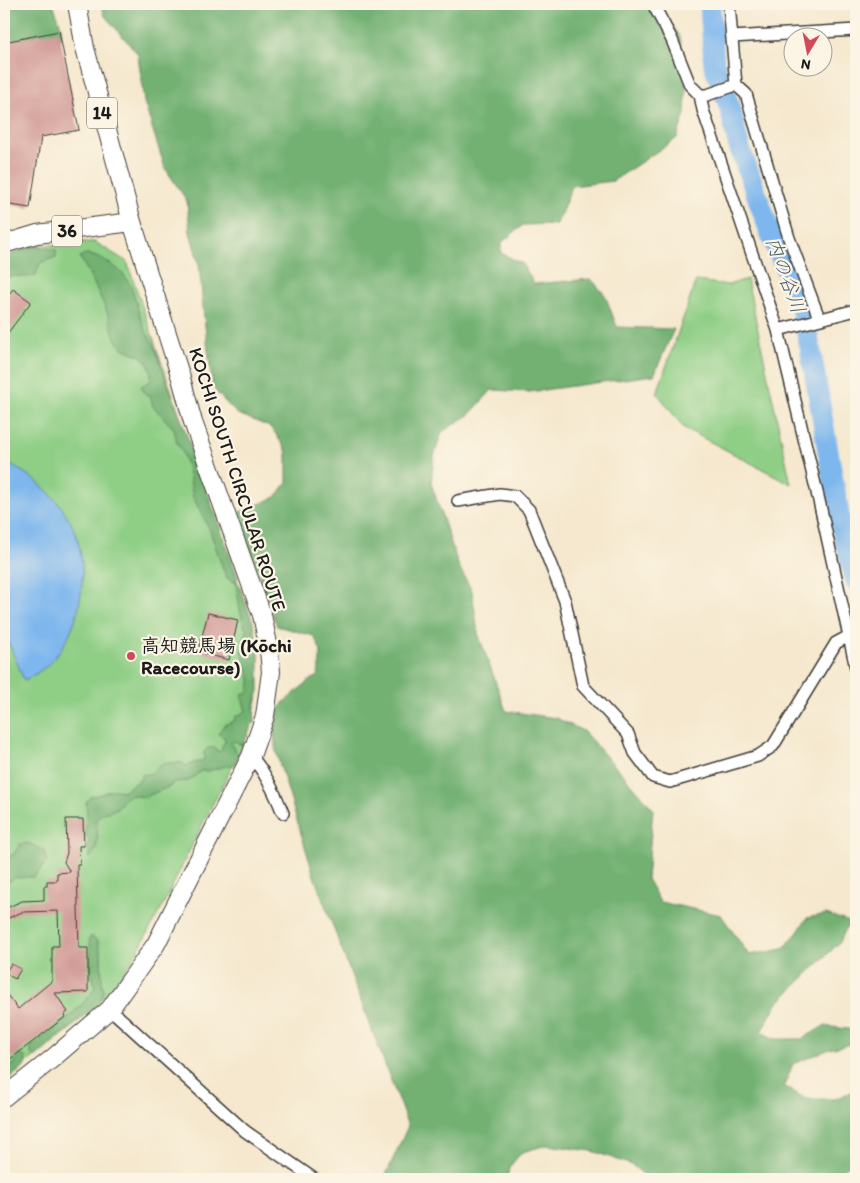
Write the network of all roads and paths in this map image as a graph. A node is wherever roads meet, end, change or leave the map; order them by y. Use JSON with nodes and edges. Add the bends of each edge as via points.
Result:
{"nodes":[{"id":1,"x":77,"y":4,"type":"edge"},
{"id":2,"x":653,"y":4,"type":"edge"},
{"id":3,"x":729,"y":4,"type":"edge"},
{"id":4,"x":856,"y":30,"type":"edge"},
{"id":5,"x":732,"y":37,"type":"junction"},
{"id":6,"x":733,"y":86,"type":"junction"},
{"id":7,"x":704,"y":95,"type":"junction"},
{"id":8,"x":132,"y":222,"type":"junction"},
{"id":9,"x":4,"y":244,"type":"edge"},
{"id":10,"x":856,"y":310,"type":"edge"},
{"id":11,"x":817,"y":319,"type":"junction"},
{"id":12,"x":782,"y":328,"type":"junction"},
{"id":13,"x":458,"y":501,"type":"dead end"},
{"id":14,"x":848,"y":636,"type":"junction"},
{"id":15,"x":856,"y":668,"type":"edge"},
{"id":16,"x":251,"y":756,"type":"junction"},
{"id":17,"x":283,"y":813,"type":"dead end"},
{"id":18,"x":110,"y":1009,"type":"junction"},
{"id":19,"x":4,"y":1097,"type":"edge"},
{"id":20,"x":314,"y":1179,"type":"edge"}],
"edges":[{"from":1,"to":8,"type":"main road","number":"14","via":[[85,48]]},
{"from":2,"to":7,"type":"street","via":[[690,85]]},
{"from":3,"to":5,"type":"street"},
{"from":4,"to":5,"type":"street"},
{"from":5,"to":6,"type":"street"},
{"from":6,"to":7,"type":"street"},
{"from":6,"to":11,"type":"street","via":[[746,94]]},
{"from":7,"to":12,"type":"street","via":[[703,110]]},
{"from":8,"to":9,"type":"main road","number":"36","via":[[36,234]]},
{"from":8,"to":16,"type":"main road","name":"KOCHI SOUTH CIRCULAR ROUTE","via":[[193,422],[266,632],[270,685],[265,716]]},
{"from":10,"to":11,"type":"street"},
{"from":11,"to":12,"type":"street"},
{"from":12,"to":14,"type":"street"},
{"from":13,"to":14,"type":"street","via":[[500,494],[515,496],[528,510],[564,600],[583,686],[628,734],[635,753],[652,777],[670,782],[758,756],[773,746],[836,643]]},
{"from":14,"to":15,"type":"street"},
{"from":16,"to":17,"type":"street","via":[[275,793]]},
{"from":16,"to":18,"type":"main road","name":"KOCHI SOUTH CIRCULAR ROUTE","via":[[156,944]]},
{"from":18,"to":19,"type":"main road","name":"KOCHI SOUTH CIRCULAR ROUTE"},
{"from":18,"to":20,"type":"street","via":[[245,1131]]}]}
